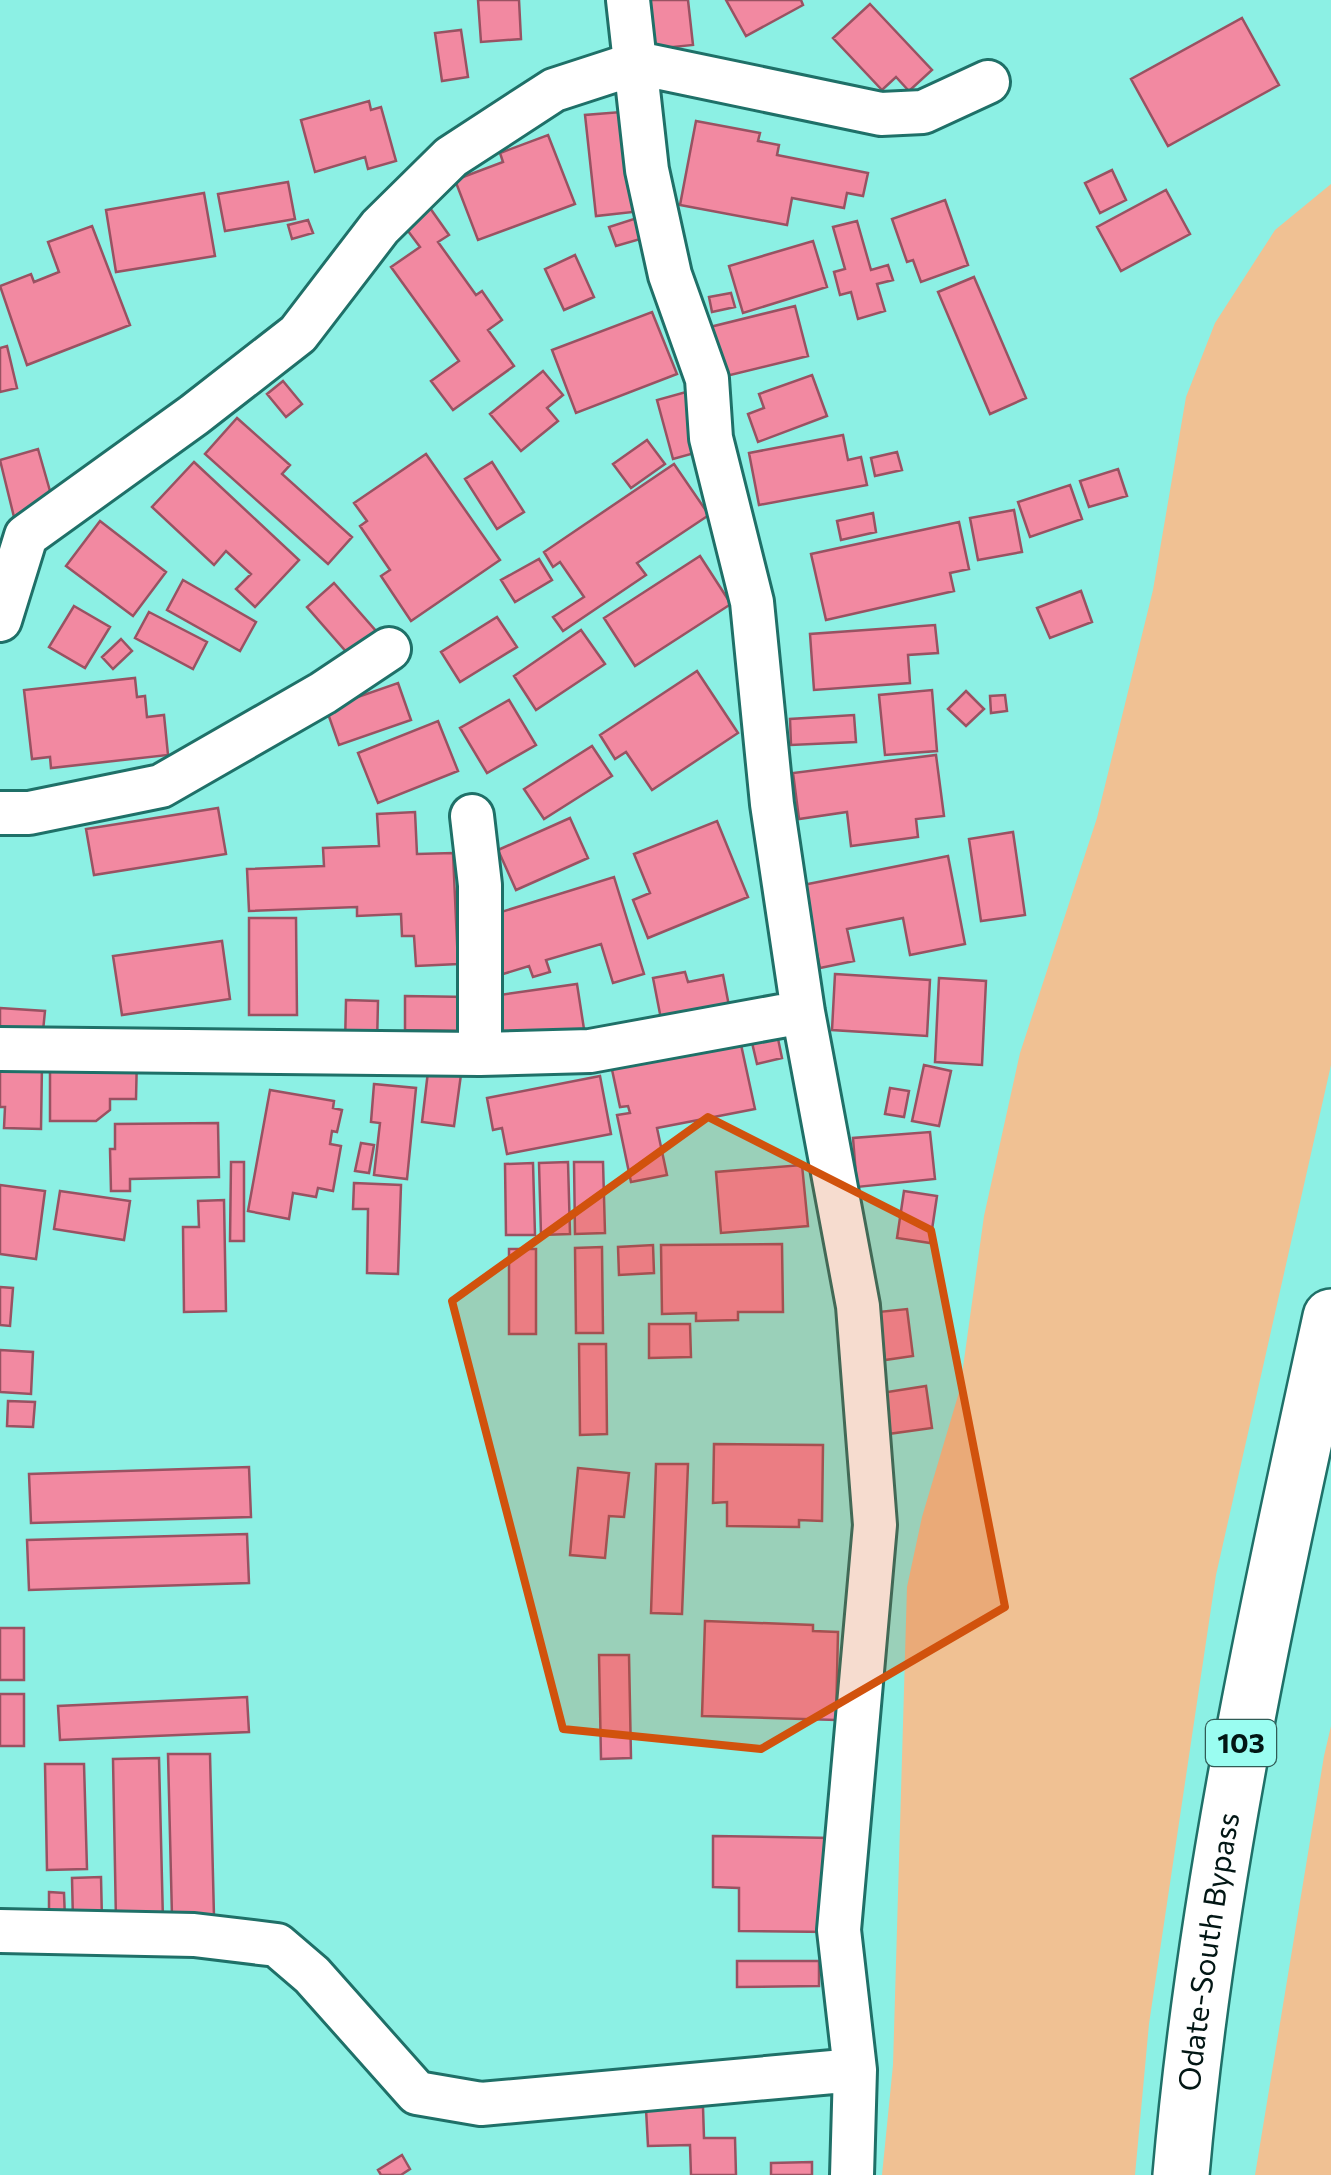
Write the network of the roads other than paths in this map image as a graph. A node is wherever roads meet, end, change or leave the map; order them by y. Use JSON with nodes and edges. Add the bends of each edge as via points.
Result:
{"nodes":[{"id":1,"x":628,"y":0,"type":"edge"},
{"id":2,"x":637,"y":63,"type":"junction"},
{"id":3,"x":988,"y":82,"type":"dead end"},
{"id":4,"x":13,"y":532,"type":"edge"},
{"id":5,"x":0,"y":620,"type":"edge"},
{"id":6,"x":389,"y":649,"type":"dead end"},
{"id":7,"x":0,"y":813,"type":"edge"},
{"id":8,"x":472,"y":816,"type":"dead end"},
{"id":9,"x":804,"y":1012,"type":"junction"},
{"id":10,"x":0,"y":1048,"type":"edge"},
{"id":11,"x":480,"y":1054,"type":"junction"},
{"id":12,"x":1331,"y":1317,"type":"edge"},
{"id":13,"x":1331,"y":1470,"type":"edge"},
{"id":14,"x":0,"y":1931,"type":"edge"},
{"id":15,"x":854,"y":2070,"type":"junction"},
{"id":16,"x":852,"y":2175,"type":"edge"},
{"id":17,"x":1181,"y":2175,"type":"edge"},
{"id":18,"x":1196,"y":2175,"type":"edge"}],
"edges":[{"from":1,"to":2,"type":"street"},
{"from":2,"to":3,"type":"street","via":[[881,114],[922,112]]},
{"from":2,"to":4,"type":"street","via":[[554,90],[451,157],[380,228],[298,334],[194,415]]},
{"from":2,"to":9,"type":"street","via":[[646,170],[670,275],[707,379],[711,438],[752,602],[772,804]]},
{"from":4,"to":5,"type":"street"},
{"from":6,"to":7,"type":"street","via":[[161,786]]},
{"from":8,"to":11,"type":"street","via":[[480,886]]},
{"from":9,"to":11,"type":"street","via":[[590,1051]]},
{"from":9,"to":15,"type":"street","via":[[858,1306],[874,1525],[839,1930]]},
{"from":10,"to":11,"type":"street"},
{"from":12,"to":17,"type":"highway","name":"Odate-South Bypass","number":"103","via":[[1239,1756]]},
{"from":13,"to":18,"type":"highway","name":"Odate-South Bypass","number":"103","via":[[1241,1894]]},
{"from":14,"to":15,"type":"street","via":[[194,1935],[277,1945],[416,2093],[481,2104]]},
{"from":15,"to":16,"type":"street"}]}
